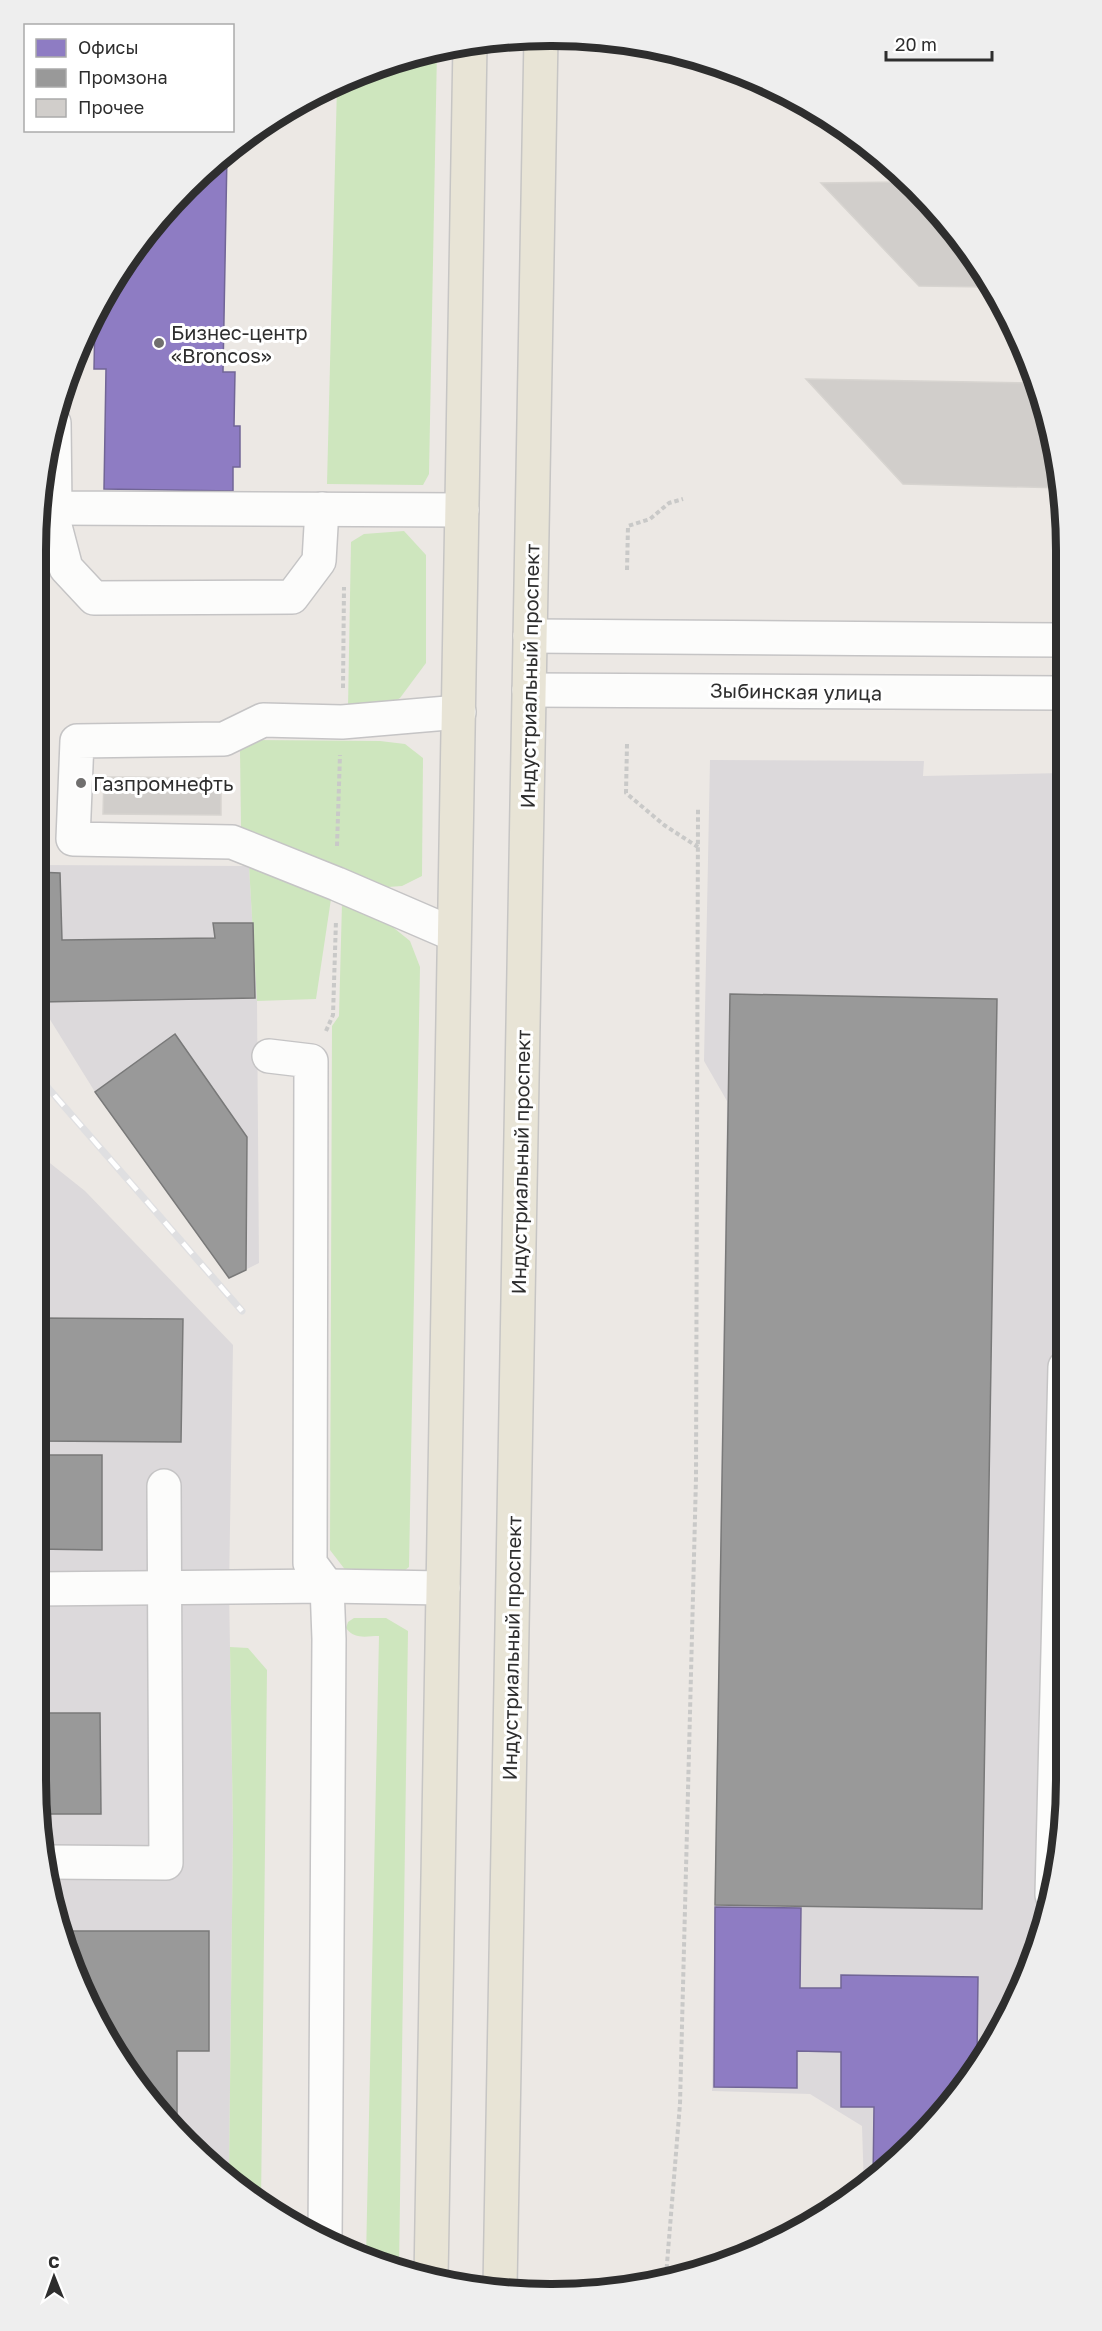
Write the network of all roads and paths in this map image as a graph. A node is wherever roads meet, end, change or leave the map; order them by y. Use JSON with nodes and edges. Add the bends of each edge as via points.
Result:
{"nodes":[{"id":1,"x":542,"y":47,"type":"edge"},
{"id":2,"x":470,"y":53,"type":"edge"},
{"id":3,"x":54,"y":464,"type":"edge"},
{"id":4,"x":683,"y":499,"type":"dead end"},
{"id":5,"x":56,"y":508,"type":"junction"},
{"id":6,"x":322,"y":509,"type":"junction"},
{"id":7,"x":462,"y":510,"type":"junction"},
{"id":8,"x":627,"y":570,"type":"dead end"},
{"id":9,"x":344,"y":585,"type":"dead end"},
{"id":10,"x":530,"y":636,"type":"junction"},
{"id":11,"x":1056,"y":640,"type":"edge"},
{"id":12,"x":529,"y":690,"type":"junction"},
{"id":13,"x":1056,"y":693,"type":"edge"},
{"id":14,"x":459,"y":712,"type":"junction"},
{"id":15,"x":342,"y":722,"type":"junction"},
{"id":16,"x":627,"y":744,"type":"dead end"},
{"id":17,"x":698,"y":809,"type":"dead end"},
{"id":18,"x":698,"y":848,"type":"junction"},
{"id":19,"x":337,"y":884,"type":"junction"},
{"id":20,"x":453,"y":934,"type":"junction"},
{"id":21,"x":269,"y":1056,"type":"dead end"},
{"id":22,"x":311,"y":1062,"type":"junction"},
{"id":23,"x":164,"y":1486,"type":"dead end"},
{"id":24,"x":327,"y":1586,"type":"junction"},
{"id":25,"x":166,"y":1588,"type":"junction"},
{"id":26,"x":443,"y":1588,"type":"junction"},
{"id":27,"x":46,"y":1589,"type":"edge"},
{"id":28,"x":1056,"y":1733,"type":"edge"},
{"id":29,"x":1054,"y":1812,"type":"edge"},
{"id":30,"x":54,"y":1862,"type":"edge"},
{"id":31,"x":326,"y":2231,"type":"edge"},
{"id":32,"x":431,"y":2270,"type":"edge"},
{"id":33,"x":666,"y":2271,"type":"edge"},
{"id":34,"x":500,"y":2281,"type":"edge"}],
"edges":[{"from":1,"to":10,"type":"main road","name":"Индустриальный проспект"},
{"from":2,"to":7,"type":"main road"},
{"from":3,"to":5,"type":"street"},
{"from":4,"to":8,"type":"path","via":[[669,503],[650,519],[628,526]]},
{"from":5,"to":6,"type":"street"},
{"from":5,"to":6,"type":"street","via":[[66,568],[94,598],[292,597],[320,561]]},
{"from":6,"to":7,"type":"street"},
{"from":7,"to":14,"type":"main road"},
{"from":9,"to":15,"type":"path"},
{"from":10,"to":11,"type":"street"},
{"from":10,"to":12,"type":"main road","name":"Индустриальный проспект"},
{"from":12,"to":13,"type":"street","name":"Зыбинская улица"},
{"from":12,"to":34,"type":"main road","name":"Индустриальный проспект"},
{"from":14,"to":15,"type":"street"},
{"from":14,"to":20,"type":"main road"},
{"from":15,"to":19,"type":"path"},
{"from":15,"to":19,"type":"street","via":[[263,720],[224,739],[77,741],[73,839],[232,842]]},
{"from":16,"to":18,"type":"path","via":[[626,793]]},
{"from":17,"to":18,"type":"path"},
{"from":18,"to":33,"type":"path","via":[[696,1478],[680,2104]]},
{"from":19,"to":20,"type":"street"},
{"from":19,"to":22,"type":"path","via":[[333,1015]]},
{"from":20,"to":26,"type":"main road"},
{"from":21,"to":22,"type":"street"},
{"from":22,"to":24,"type":"street","via":[[310,1563]]},
{"from":23,"to":25,"type":"street"},
{"from":24,"to":25,"type":"street"},
{"from":24,"to":26,"type":"street"},
{"from":24,"to":31,"type":"street"},
{"from":25,"to":27,"type":"street"},
{"from":25,"to":30,"type":"street","via":[[166,1863]]},
{"from":26,"to":32,"type":"main road"},
{"from":28,"to":29,"type":"street"}]}
